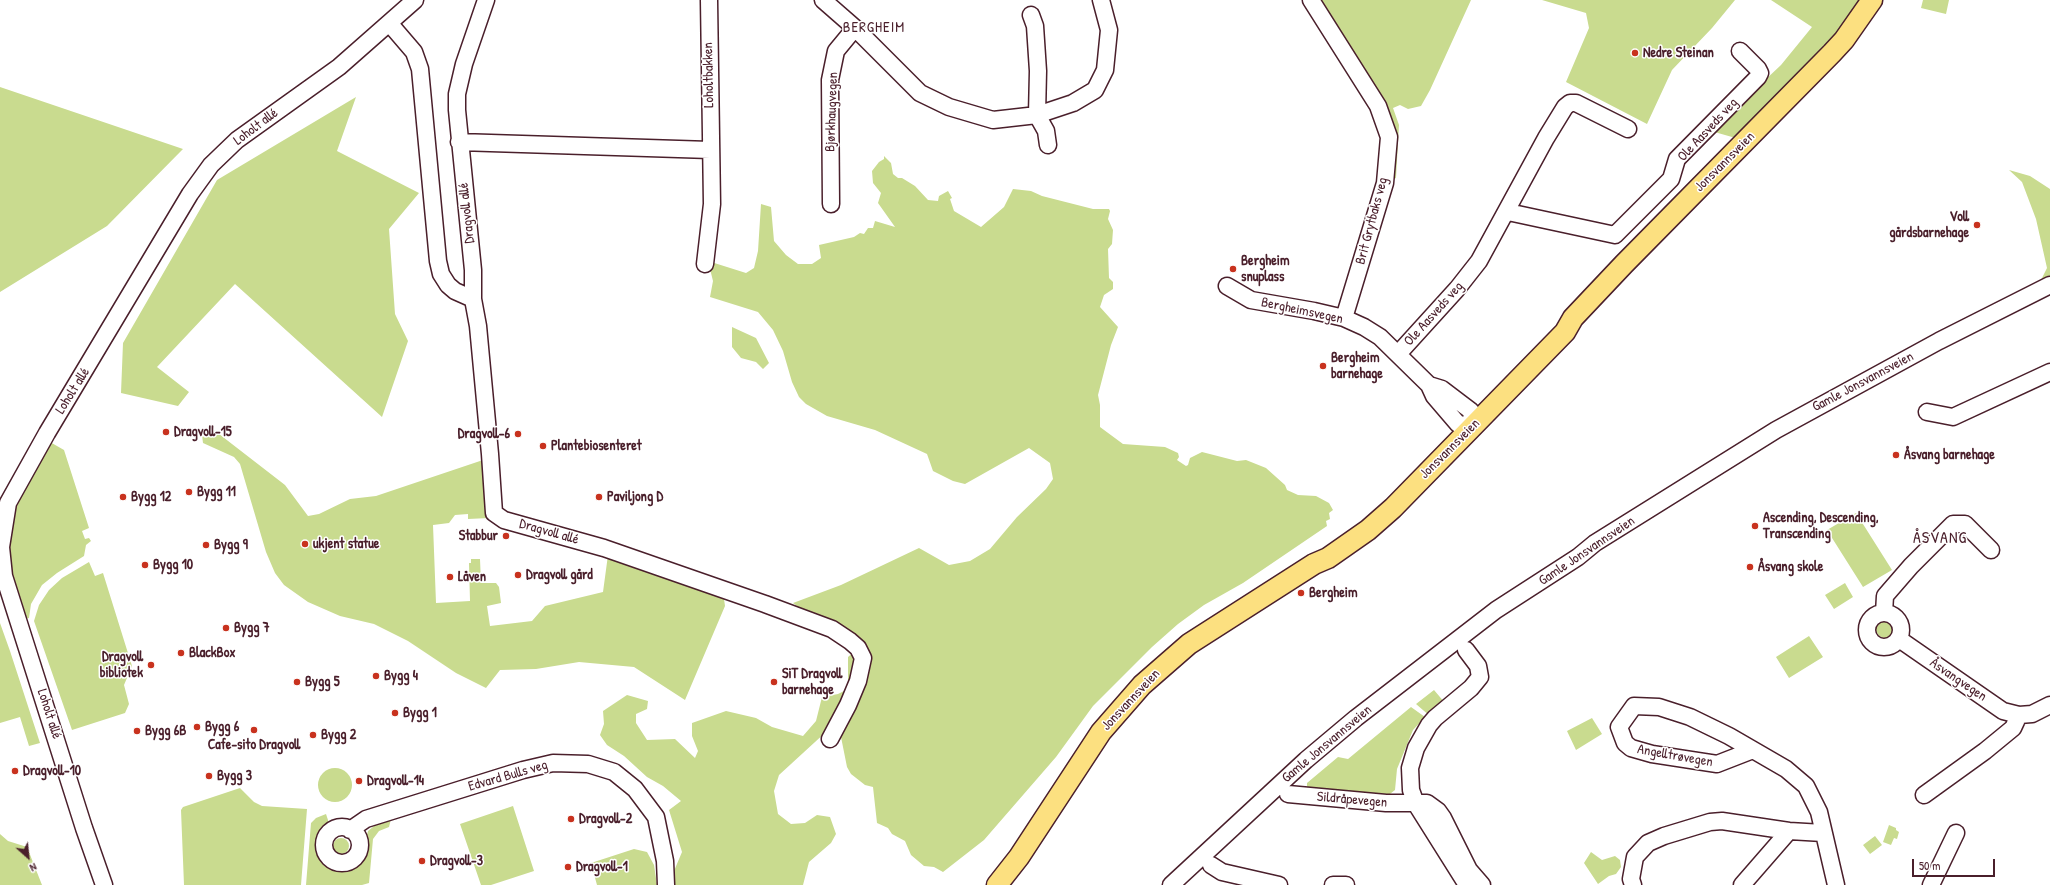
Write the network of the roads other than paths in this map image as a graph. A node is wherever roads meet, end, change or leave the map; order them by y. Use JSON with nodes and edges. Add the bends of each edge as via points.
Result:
{"nodes":[{"id":1,"x":486,"y":0,"type":"edge"},
{"id":2,"x":709,"y":0,"type":"edge"},
{"id":3,"x":823,"y":0,"type":"edge"},
{"id":4,"x":1101,"y":0,"type":"edge"},
{"id":5,"x":1311,"y":0,"type":"edge"},
{"id":6,"x":1872,"y":0,"type":"edge"},
{"id":7,"x":412,"y":1,"type":"edge"},
{"id":8,"x":1031,"y":15,"type":"dead end"},
{"id":9,"x":390,"y":24,"type":"junction"},
{"id":10,"x":855,"y":28,"type":"junction"},
{"id":11,"x":1740,"y":51,"type":"dead end"},
{"id":12,"x":1037,"y":115,"type":"junction"},
{"id":13,"x":1628,"y":129,"type":"dead end"},
{"id":14,"x":459,"y":142,"type":"junction"},
{"id":15,"x":1048,"y":145,"type":"dead end"},
{"id":16,"x":710,"y":150,"type":"junction"},
{"id":17,"x":831,"y":204,"type":"dead end"},
{"id":18,"x":1508,"y":212,"type":"junction"},
{"id":19,"x":705,"y":264,"type":"dead end"},
{"id":20,"x":2050,"y":285,"type":"edge"},
{"id":21,"x":1227,"y":286,"type":"dead end"},
{"id":22,"x":473,"y":298,"type":"junction"},
{"id":23,"x":1344,"y":318,"type":"junction"},
{"id":24,"x":1398,"y":354,"type":"junction"},
{"id":25,"x":2050,"y":372,"type":"edge"},
{"id":26,"x":1927,"y":412,"type":"dead end"},
{"id":27,"x":1467,"y":420,"type":"junction"},
{"id":28,"x":1991,"y":550,"type":"dead end"},
{"id":29,"x":1884,"y":613,"type":"junction"},
{"id":30,"x":1899,"y":639,"type":"junction"},
{"id":31,"x":1466,"y":650,"type":"dead end"},
{"id":32,"x":2050,"y":705,"type":"edge"},
{"id":33,"x":2019,"y":715,"type":"junction"},
{"id":34,"x":830,"y":739,"type":"dead end"},
{"id":35,"x":1753,"y":750,"type":"junction"},
{"id":36,"x":1288,"y":794,"type":"dead end"},
{"id":37,"x":1924,"y":795,"type":"dead end"},
{"id":38,"x":1422,"y":804,"type":"junction"},
{"id":39,"x":350,"y":830,"type":"dead end"},
{"id":40,"x":1789,"y":831,"type":"junction"},
{"id":41,"x":1823,"y":833,"type":"junction"},
{"id":42,"x":1956,"y":833,"type":"dead end"},
{"id":43,"x":1211,"y":865,"type":"dead end"},
{"id":44,"x":104,"y":885,"type":"edge"},
{"id":45,"x":666,"y":885,"type":"edge"},
{"id":46,"x":997,"y":885,"type":"edge"},
{"id":47,"x":1171,"y":885,"type":"edge"},
{"id":48,"x":1279,"y":885,"type":"edge"},
{"id":49,"x":1333,"y":885,"type":"edge"},
{"id":50,"x":1346,"y":885,"type":"edge"},
{"id":51,"x":1466,"y":885,"type":"edge"},
{"id":52,"x":1482,"y":885,"type":"edge"},
{"id":53,"x":1633,"y":885,"type":"edge"},
{"id":54,"x":1742,"y":885,"type":"edge"},
{"id":55,"x":1836,"y":885,"type":"edge"},
{"id":56,"x":1931,"y":885,"type":"edge"}],
"edges":[{"from":1,"to":14,"type":"street","name":"Dragvoll allé","via":[[460,80],[457,110]]},
{"from":2,"to":16,"type":"street","name":"Loholtbakken"},
{"from":3,"to":10,"type":"street"},
{"from":4,"to":12,"type":"street","via":[[1109,30],[1105,70],[1095,90],[1074,103]]},
{"from":5,"to":23,"type":"street","name":"Brit Grytbaks veg","via":[[1378,106],[1389,137],[1385,183]]},
{"from":6,"to":27,"type":"main road","name":"Jonsvannsveien","via":[[1832,53],[1573,318],[1559,325]]},
{"from":7,"to":9,"type":"street","name":"Loholt allé"},
{"from":8,"to":12,"type":"street","via":[[1035,26],[1037,56]]},
{"from":9,"to":22,"type":"street","via":[[414,52],[420,69],[441,274],[455,291]]},
{"from":9,"to":44,"type":"street","name":"Loholt allé","via":[[339,67],[237,140],[211,166],[190,194],[8,503],[1,547],[6,580]]},
{"from":10,"to":12,"type":"street","via":[[920,93],[949,107],[993,120]]},
{"from":10,"to":17,"type":"street","name":"Bjørkhaugvegen","via":[[836,51],[830,80]]},
{"from":11,"to":18,"type":"street","name":"Ole Aasveds veg","via":[[1758,69],[1758,77],[1677,159],[1671,179],[1615,235]]},
{"from":12,"to":15,"type":"street","via":[[1046,131]]},
{"from":13,"to":18,"type":"street","name":"Ole Aasveds veg","via":[[1576,103],[1570,103],[1546,138]]},
{"from":14,"to":16,"type":"street"},
{"from":14,"to":22,"type":"street","name":"Dragvoll allé","via":[[473,270]]},
{"from":16,"to":19,"type":"street","name":"Loholtbakken","via":[[712,204]]},
{"from":18,"to":24,"type":"street","name":"Ole Aasveds veg","via":[[1470,274]]},
{"from":20,"to":47,"type":"street","name":"Gamle Jonsvannsveien","via":[[1939,341],[1776,430],[1595,543],[1578,557],[1496,610],[1306,760]]},
{"from":21,"to":23,"type":"street","name":"Bergheimsvegen","via":[[1251,300],[1314,310]]},
{"from":22,"to":34,"type":"street","name":"Dragvoll allé","via":[[478,326],[494,513],[504,520],[604,548],[765,604],[832,629],[850,641],[858,648],[863,658],[858,681]]},
{"from":23,"to":24,"type":"street","name":"Bergheimsvegen","via":[[1380,337]]},
{"from":24,"to":27,"type":"street","name":"Bergheimsvegen","via":[[1429,385],[1442,389]]},
{"from":25,"to":26,"type":"street","via":[[1953,417]]},
{"from":27,"to":46,"type":"main road","name":"Jonsvannsveien","via":[[1372,527],[1328,558],[1314,564],[1189,644],[1142,684],[1101,732],[1019,857]]},
{"from":28,"to":29,"type":"street","via":[[1964,524],[1953,524],[1885,596]]},
{"from":29,"to":30,"type":"street","via":[[1897,618],[1901,625]]},
{"from":29,"to":30,"type":"street","via":[[1875,615],[1870,621],[1867,629],[1869,637],[1873,643],[1880,646],[1893,644]]},
{"from":30,"to":33,"type":"street","name":"Åsvangvegen","via":[[2004,711]]},
{"from":31,"to":38,"type":"street","via":[[1478,666],[1480,677],[1471,688],[1435,718],[1416,748],[1410,768],[1411,790]]},
{"from":32,"to":33,"type":"street","via":[[2032,714]]},
{"from":33,"to":37,"type":"street","via":[[2013,728]]},
{"from":35,"to":35,"type":"street","name":"Angelltrøvegen","via":[[1717,764],[1652,754],[1631,748],[1620,734],[1619,727],[1634,706],[1659,706],[1690,717]]},
{"from":35,"to":41,"type":"street","name":"Angelltrøvegen","via":[[1786,769],[1806,786],[1819,812]]},
{"from":36,"to":38,"type":"street","name":"Sildråpevegen"},
{"from":38,"to":51,"type":"street"},
{"from":38,"to":52,"type":"street","via":[[1438,811],[1469,870]]},
{"from":39,"to":45,"type":"street","name":"Edvard Bulls veg","via":[[366,819],[524,770],[553,763],[588,764],[614,772],[629,785],[656,817],[665,861]]},
{"from":40,"to":41,"type":"street"},
{"from":40,"to":53,"type":"street","via":[[1722,821],[1710,822],[1664,836],[1648,843],[1635,857]]},
{"from":40,"to":54,"type":"street"},
{"from":41,"to":55,"type":"street","name":"Angelltrøvegen"},
{"from":42,"to":56,"type":"street"},
{"from":43,"to":48,"type":"street","via":[[1222,872]]},
{"from":49,"to":50,"type":"street"}]}
